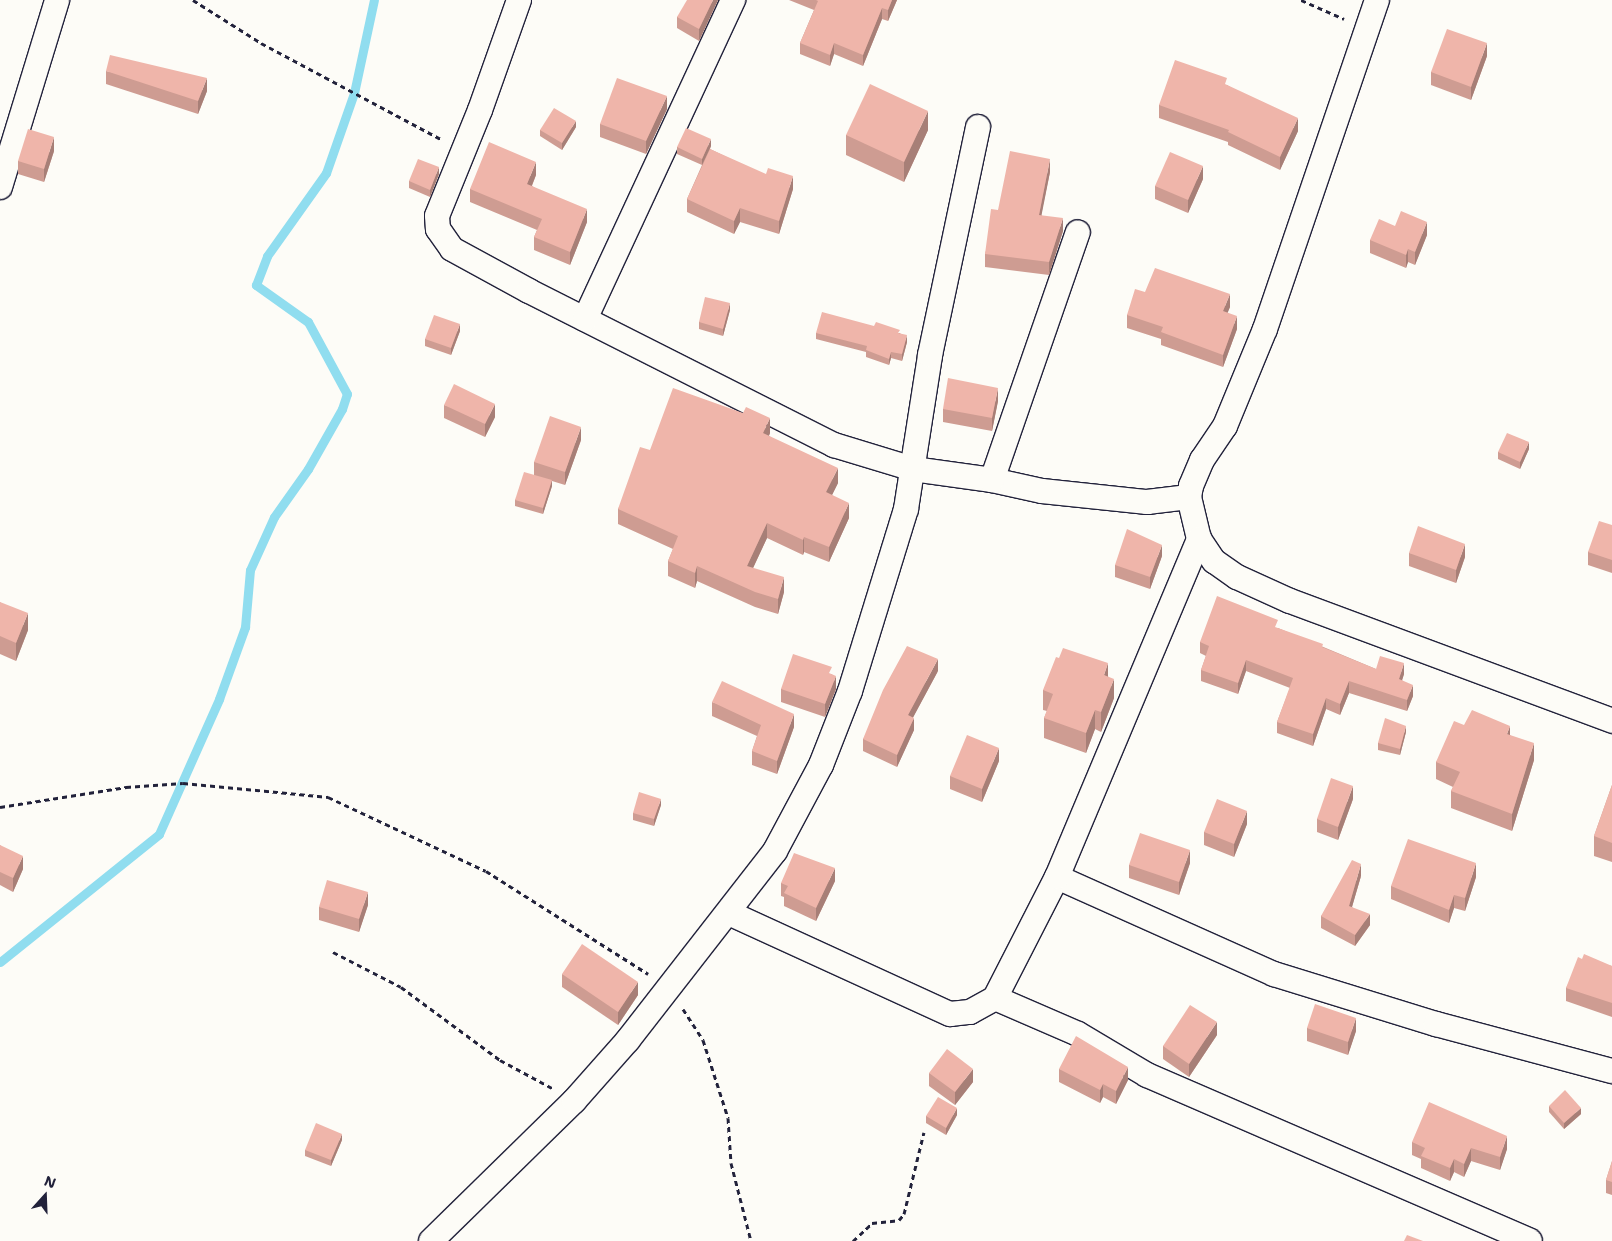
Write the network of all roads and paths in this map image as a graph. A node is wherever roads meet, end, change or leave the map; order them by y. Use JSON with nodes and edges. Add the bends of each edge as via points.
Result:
{"nodes":[{"id":1,"x":57,"y":0,"type":"edge"},
{"id":2,"x":193,"y":0,"type":"edge"},
{"id":3,"x":519,"y":0,"type":"edge"},
{"id":4,"x":733,"y":0,"type":"edge"},
{"id":5,"x":1301,"y":0,"type":"edge"},
{"id":6,"x":1377,"y":0,"type":"edge"},
{"id":7,"x":1365,"y":28,"type":"junction"},
{"id":8,"x":978,"y":127,"type":"dead end"},
{"id":9,"x":461,"y":150,"type":"junction"},
{"id":10,"x":0,"y":187,"type":"edge"},
{"id":11,"x":1078,"y":232,"type":"dead end"},
{"id":12,"x":585,"y":319,"type":"junction"},
{"id":13,"x":912,"y":469,"type":"junction"},
{"id":14,"x":992,"y":480,"type":"junction"},
{"id":15,"x":1189,"y":497,"type":"junction"},
{"id":16,"x":1199,"y":539,"type":"junction"},
{"id":17,"x":1612,"y":721,"type":"edge"},
{"id":18,"x":0,"y":807,"type":"edge"},
{"id":19,"x":1057,"y":877,"type":"junction"},
{"id":20,"x":729,"y":912,"type":"junction"},
{"id":21,"x":333,"y":952,"type":"dead end"},
{"id":22,"x":670,"y":988,"type":"junction"},
{"id":23,"x":995,"y":998,"type":"junction"},
{"id":24,"x":1612,"y":1071,"type":"edge"},
{"id":25,"x":574,"y":1101,"type":"junction"},
{"id":26,"x":924,"y":1132,"type":"dead end"},
{"id":27,"x":431,"y":1241,"type":"edge"},
{"id":28,"x":751,"y":1241,"type":"edge"},
{"id":29,"x":853,"y":1241,"type":"edge"},
{"id":30,"x":1530,"y":1241,"type":"edge"}],
"edges":[{"from":1,"to":10,"type":"street"},
{"from":2,"to":9,"type":"path","via":[[261,43]]},
{"from":3,"to":9,"type":"street","via":[[480,110]]},
{"from":4,"to":12,"type":"street"},
{"from":5,"to":7,"type":"path"},
{"from":6,"to":7,"type":"street"},
{"from":7,"to":15,"type":"street","via":[[1265,329],[1225,426],[1202,460]]},
{"from":8,"to":13,"type":"street","via":[[930,355]]},
{"from":9,"to":12,"type":"street","via":[[437,216],[438,229],[444,241],[461,254]]},
{"from":11,"to":14,"type":"street"},
{"from":12,"to":13,"type":"street","via":[[834,445]]},
{"from":13,"to":14,"type":"street"},
{"from":13,"to":20,"type":"street","via":[[906,509],[850,690],[821,765],[776,851]]},
{"from":14,"to":15,"type":"street","via":[[1117,500],[1147,502]]},
{"from":15,"to":16,"type":"street"},
{"from":16,"to":17,"type":"street","via":[[1214,561],[1237,577],[1290,601]]},
{"from":16,"to":19,"type":"street"},
{"from":18,"to":22,"type":"path","via":[[126,787],[183,783],[328,797],[486,871]]},
{"from":19,"to":23,"type":"street"},
{"from":19,"to":24,"type":"street","via":[[1274,974],[1436,1024]]},
{"from":20,"to":22,"type":"street"},
{"from":20,"to":23,"type":"street","via":[[950,1014],[970,1012]]},
{"from":21,"to":25,"type":"path","via":[[401,987],[500,1060]]},
{"from":22,"to":25,"type":"street"},
{"from":22,"to":28,"type":"path","via":[[703,1040],[728,1118],[731,1163]]},
{"from":23,"to":30,"type":"street","via":[[1078,1034],[1147,1075]]},
{"from":25,"to":27,"type":"street"},
{"from":26,"to":29,"type":"path","via":[[904,1214],[899,1220],[872,1223]]}]}
